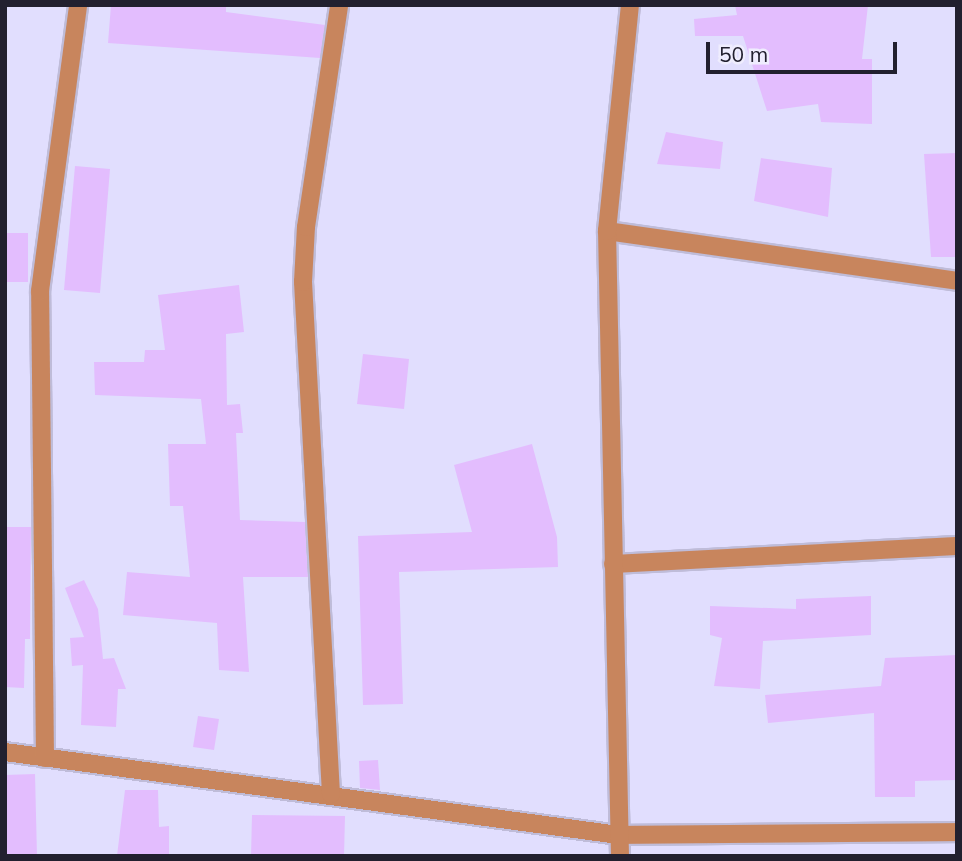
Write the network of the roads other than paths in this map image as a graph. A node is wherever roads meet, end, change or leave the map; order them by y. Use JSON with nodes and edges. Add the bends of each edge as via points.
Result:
{"nodes":[{"id":1,"x":78,"y":5,"type":"edge"},
{"id":2,"x":339,"y":5,"type":"edge"},
{"id":3,"x":630,"y":5,"type":"edge"},
{"id":4,"x":607,"y":231,"type":"junction"},
{"id":5,"x":957,"y":281,"type":"edge"},
{"id":6,"x":957,"y":546,"type":"edge"},
{"id":7,"x":613,"y":564,"type":"junction"},
{"id":8,"x":5,"y":752,"type":"edge"},
{"id":9,"x":44,"y":758,"type":"junction"},
{"id":10,"x":331,"y":794,"type":"junction"},
{"id":11,"x":957,"y":832,"type":"edge"},
{"id":12,"x":619,"y":835,"type":"junction"},
{"id":13,"x":620,"y":856,"type":"edge"}],
"edges":[{"from":1,"to":9,"type":"street","via":[[40,291]]},
{"from":2,"to":10,"type":"street","via":[[306,227],[303,282]]},
{"from":3,"to":4,"type":"street"},
{"from":4,"to":5,"type":"street"},
{"from":4,"to":7,"type":"street"},
{"from":6,"to":7,"type":"street"},
{"from":7,"to":12,"type":"street"},
{"from":8,"to":9,"type":"street"},
{"from":9,"to":10,"type":"street"},
{"from":10,"to":12,"type":"street"},
{"from":11,"to":12,"type":"street"},
{"from":12,"to":13,"type":"street"}]}
